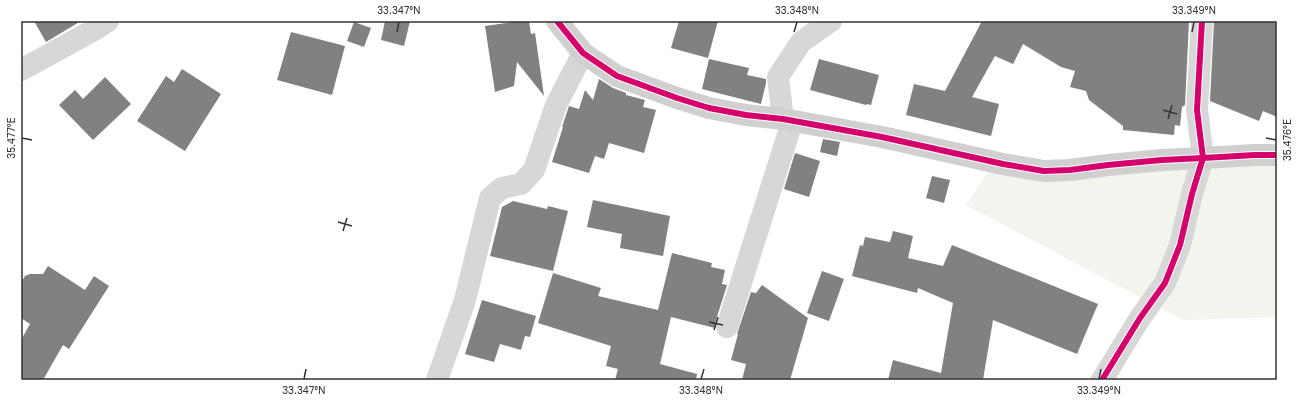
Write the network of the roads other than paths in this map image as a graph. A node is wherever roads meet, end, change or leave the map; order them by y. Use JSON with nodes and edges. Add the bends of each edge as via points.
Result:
{"nodes":[{"id":1,"x":108,"y":21,"type":"edge"},
{"id":2,"x":557,"y":21,"type":"edge"},
{"id":3,"x":831,"y":21,"type":"edge"},
{"id":4,"x":1202,"y":21,"type":"edge"},
{"id":5,"x":583,"y":52,"type":"junction"},
{"id":6,"x":21,"y":70,"type":"edge"},
{"id":7,"x":788,"y":120,"type":"junction"},
{"id":8,"x":1277,"y":155,"type":"edge"},
{"id":9,"x":1203,"y":158,"type":"junction"},
{"id":10,"x":727,"y":326,"type":"dead end"},
{"id":11,"x":437,"y":380,"type":"edge"},
{"id":12,"x":1102,"y":380,"type":"edge"}],
"edges":[{"from":1,"to":6,"type":"street"},
{"from":2,"to":5,"type":"street"},
{"from":3,"to":7,"type":"street","via":[[801,42],[778,78]]},
{"from":4,"to":9,"type":"street","via":[[1197,110]]},
{"from":5,"to":7,"type":"street","via":[[617,76],[677,98],[746,116]]},
{"from":5,"to":11,"type":"street","via":[[556,105],[534,170],[521,184],[502,188],[490,198],[465,300]]},
{"from":7,"to":9,"type":"street","via":[[1044,171]]},
{"from":7,"to":10,"type":"street"},
{"from":8,"to":9,"type":"street"},
{"from":9,"to":12,"type":"street","via":[[1180,245],[1165,283]]}]}
